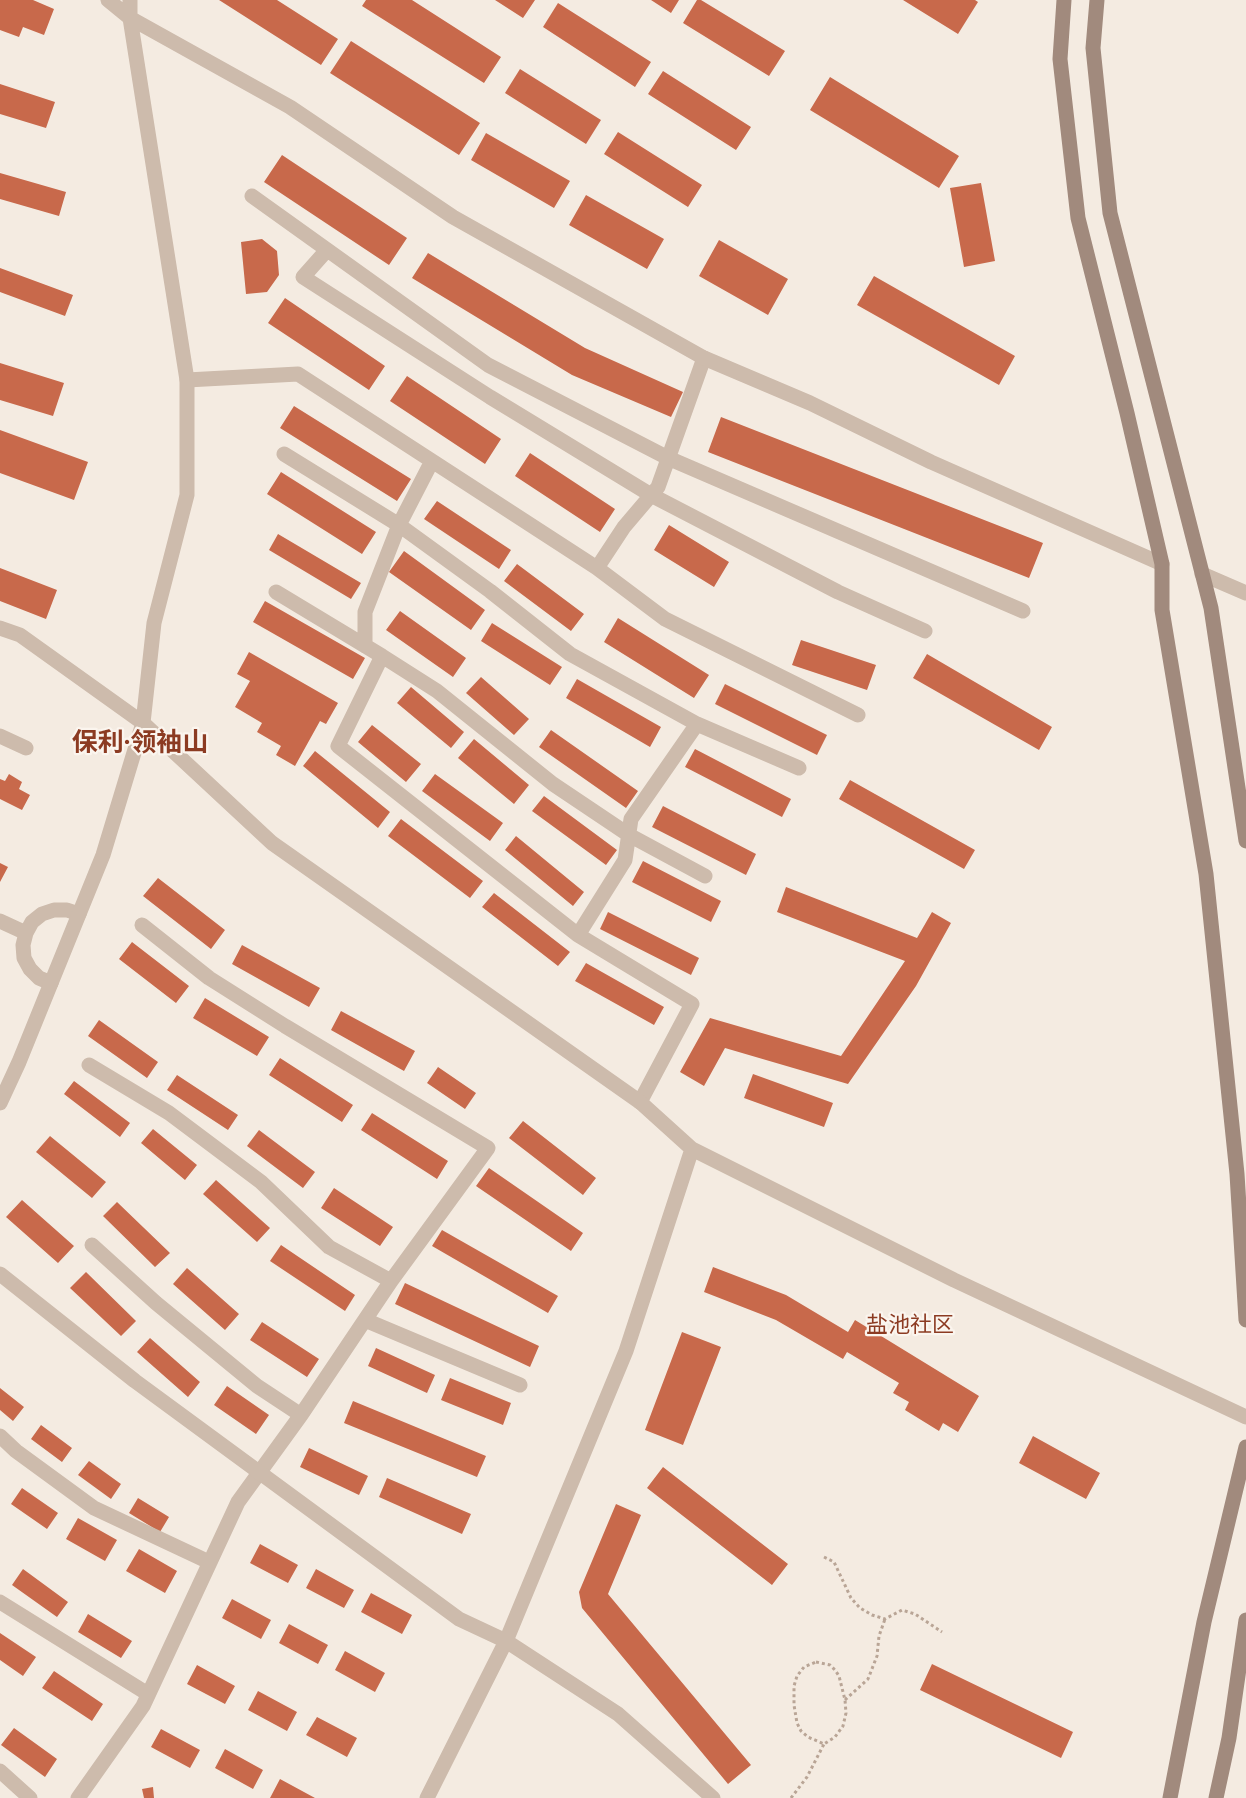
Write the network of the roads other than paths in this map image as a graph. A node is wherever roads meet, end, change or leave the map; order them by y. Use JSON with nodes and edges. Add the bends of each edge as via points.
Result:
{"nodes":[{"id":1,"x":108,"y":0,"type":"edge"},
{"id":2,"x":130,"y":0,"type":"edge"},
{"id":3,"x":1064,"y":0,"type":"edge"},
{"id":4,"x":1097,"y":0,"type":"edge"},
{"id":5,"x":130,"y":18,"type":"junction"},
{"id":6,"x":252,"y":196,"type":"dead end"},
{"id":7,"x":327,"y":250,"type":"junction"},
{"id":8,"x":704,"y":358,"type":"junction"},
{"id":9,"x":187,"y":380,"type":"junction"},
{"id":10,"x":284,"y":454,"type":"dead end"},
{"id":11,"x":668,"y":458,"type":"junction"},
{"id":12,"x":432,"y":461,"type":"junction"},
{"id":13,"x":651,"y":495,"type":"junction"},
{"id":14,"x":399,"y":525,"type":"junction"},
{"id":15,"x":1162,"y":564,"type":"junction"},
{"id":16,"x":597,"y":568,"type":"junction"},
{"id":17,"x":1202,"y":574,"type":"junction"},
{"id":18,"x":276,"y":592,"type":"dead end"},
{"id":19,"x":1246,"y":593,"type":"edge"},
{"id":20,"x":1023,"y":611,"type":"dead end"},
{"id":21,"x":0,"y":628,"type":"edge"},
{"id":22,"x":925,"y":631,"type":"dead end"},
{"id":23,"x":365,"y":646,"type":"junction"},
{"id":24,"x":382,"y":656,"type":"junction"},
{"id":25,"x":858,"y":715,"type":"dead end"},
{"id":26,"x":142,"y":723,"type":"junction"},
{"id":27,"x":697,"y":724,"type":"junction"},
{"id":28,"x":0,"y":736,"type":"edge"},
{"id":29,"x":26,"y":747,"type":"dead end"},
{"id":30,"x":799,"y":768,"type":"dead end"},
{"id":31,"x":628,"y":835,"type":"junction"},
{"id":32,"x":1246,"y":841,"type":"edge"},
{"id":33,"x":705,"y":876,"type":"dead end"},
{"id":34,"x":79,"y":914,"type":"junction"},
{"id":35,"x":0,"y":921,"type":"edge"},
{"id":36,"x":142,"y":925,"type":"dead end"},
{"id":37,"x":26,"y":933,"type":"junction"},
{"id":38,"x":578,"y":935,"type":"junction"},
{"id":39,"x":51,"y":984,"type":"junction"},
{"id":40,"x":89,"y":1065,"type":"dead end"},
{"id":41,"x":640,"y":1101,"type":"junction"},
{"id":42,"x":0,"y":1102,"type":"edge"},
{"id":43,"x":692,"y":1149,"type":"junction"},
{"id":44,"x":92,"y":1245,"type":"dead end"},
{"id":45,"x":0,"y":1274,"type":"edge"},
{"id":46,"x":391,"y":1281,"type":"junction"},
{"id":47,"x":365,"y":1320,"type":"junction"},
{"id":48,"x":1246,"y":1320,"type":"edge"},
{"id":49,"x":520,"y":1385,"type":"dead end"},
{"id":50,"x":301,"y":1415,"type":"junction"},
{"id":51,"x":1246,"y":1417,"type":"edge"},
{"id":52,"x":0,"y":1436,"type":"edge"},
{"id":53,"x":1246,"y":1447,"type":"edge"},
{"id":54,"x":259,"y":1473,"type":"junction"},
{"id":55,"x":209,"y":1562,"type":"junction"},
{"id":56,"x":0,"y":1602,"type":"edge"},
{"id":57,"x":1246,"y":1620,"type":"edge"},
{"id":58,"x":506,"y":1641,"type":"junction"},
{"id":59,"x":148,"y":1694,"type":"junction"},
{"id":60,"x":0,"y":1772,"type":"edge"},
{"id":61,"x":30,"y":1798,"type":"edge"},
{"id":62,"x":78,"y":1798,"type":"edge"},
{"id":63,"x":427,"y":1798,"type":"edge"},
{"id":64,"x":712,"y":1798,"type":"edge"},
{"id":65,"x":1170,"y":1798,"type":"edge"},
{"id":66,"x":1216,"y":1798,"type":"edge"}],
"edges":[{"from":1,"to":5,"type":"street"},
{"from":2,"to":5,"type":"street"},
{"from":3,"to":15,"type":"main road","via":[[1060,59],[1078,218]]},
{"from":4,"to":17,"type":"main road","via":[[1093,48],[1110,213]]},
{"from":5,"to":8,"type":"street","via":[[290,107],[453,217]]},
{"from":5,"to":9,"type":"street"},
{"from":6,"to":7,"type":"street"},
{"from":7,"to":11,"type":"street","via":[[488,365]]},
{"from":7,"to":13,"type":"street","via":[[303,278]]},
{"from":8,"to":11,"type":"street"},
{"from":8,"to":15,"type":"street"},
{"from":9,"to":12,"type":"street","via":[[298,374]]},
{"from":9,"to":26,"type":"street","via":[[187,495],[154,624]]},
{"from":10,"to":14,"type":"street"},
{"from":11,"to":13,"type":"street","via":[[658,487]]},
{"from":11,"to":20,"type":"street"},
{"from":12,"to":14,"type":"street"},
{"from":12,"to":16,"type":"street"},
{"from":13,"to":16,"type":"street"},
{"from":13,"to":22,"type":"street","via":[[838,592]]},
{"from":14,"to":23,"type":"street","via":[[365,612]]},
{"from":14,"to":27,"type":"street","via":[[570,654]]},
{"from":15,"to":48,"type":"main road","via":[[1162,610],[1206,874],[1237,1174]]},
{"from":16,"to":25,"type":"street","via":[[665,619]]},
{"from":17,"to":19,"type":"street"},
{"from":17,"to":32,"type":"main road","via":[[1211,608]]},
{"from":18,"to":23,"type":"street"},
{"from":21,"to":26,"type":"street","via":[[20,635]]},
{"from":23,"to":24,"type":"street"},
{"from":24,"to":31,"type":"street","via":[[437,691],[553,784]]},
{"from":24,"to":38,"type":"street","via":[[338,746]]},
{"from":26,"to":34,"type":"street","via":[[103,855]]},
{"from":26,"to":41,"type":"street","via":[[272,843]]},
{"from":27,"to":30,"type":"street"},
{"from":27,"to":31,"type":"street","via":[[632,819]]},
{"from":28,"to":29,"type":"street"},
{"from":31,"to":33,"type":"street"},
{"from":31,"to":38,"type":"street","via":[[625,860]]},
{"from":34,"to":37,"type":"street","via":[[67,910],[42,914]]},
{"from":34,"to":39,"type":"street"},
{"from":35,"to":37,"type":"street"},
{"from":36,"to":46,"type":"street","via":[[209,978],[488,1148]]},
{"from":37,"to":39,"type":"street","via":[[24,958],[39,978]]},
{"from":38,"to":41,"type":"street","via":[[692,1004]]},
{"from":39,"to":42,"type":"street"},
{"from":40,"to":46,"type":"street","via":[[169,1113],[261,1182],[329,1246]]},
{"from":41,"to":43,"type":"street"},
{"from":43,"to":51,"type":"street","via":[[954,1280]]},
{"from":43,"to":58,"type":"street","via":[[626,1351]]},
{"from":44,"to":50,"type":"street","via":[[248,1378]]},
{"from":45,"to":54,"type":"street"},
{"from":46,"to":47,"type":"street"},
{"from":47,"to":49,"type":"street"},
{"from":47,"to":50,"type":"street"},
{"from":50,"to":54,"type":"street"},
{"from":52,"to":55,"type":"street","via":[[94,1508]]},
{"from":53,"to":65,"type":"main road","via":[[1204,1622]]},
{"from":54,"to":55,"type":"street","via":[[238,1502]]},
{"from":54,"to":58,"type":"street","via":[[459,1619]]},
{"from":55,"to":59,"type":"street"},
{"from":56,"to":59,"type":"street"},
{"from":57,"to":66,"type":"main road"},
{"from":58,"to":63,"type":"street"},
{"from":58,"to":64,"type":"street","via":[[618,1714]]},
{"from":59,"to":62,"type":"street"},
{"from":60,"to":61,"type":"street"}]}
